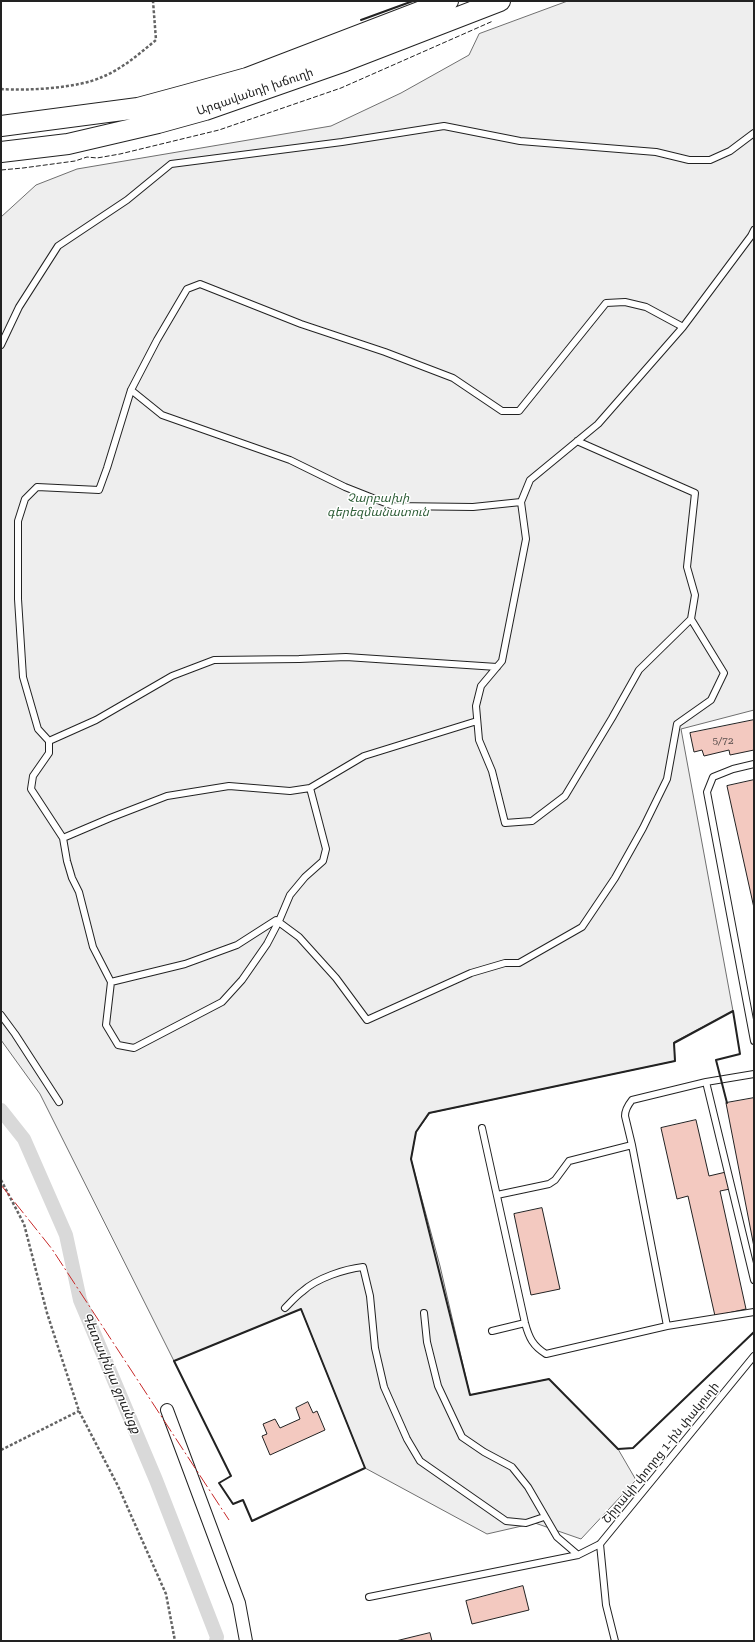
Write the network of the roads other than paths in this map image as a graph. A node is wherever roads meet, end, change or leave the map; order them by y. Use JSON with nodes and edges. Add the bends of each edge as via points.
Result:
{"nodes":[{"id":1,"x":448,"y":1,"type":"edge"},
{"id":2,"x":500,"y":1,"type":"edge"},
{"id":3,"x":1,"y":126,"type":"edge"},
{"id":4,"x":754,"y":133,"type":"edge"},
{"id":5,"x":1,"y":152,"type":"edge"},
{"id":6,"x":754,"y":230,"type":"edge"},
{"id":7,"x":683,"y":327,"type":"junction"},
{"id":8,"x":1,"y":345,"type":"edge"},
{"id":9,"x":130,"y":390,"type":"junction"},
{"id":10,"x":577,"y":441,"type":"junction"},
{"id":11,"x":520,"y":502,"type":"junction"},
{"id":12,"x":691,"y":619,"type":"junction"},
{"id":13,"x":497,"y":667,"type":"junction"},
{"id":14,"x":477,"y":721,"type":"junction"},
{"id":15,"x":49,"y":741,"type":"junction"},
{"id":16,"x":754,"y":764,"type":"edge"},
{"id":17,"x":310,"y":788,"type":"junction"},
{"id":18,"x":63,"y":838,"type":"junction"},
{"id":19,"x":279,"y":921,"type":"junction"},
{"id":20,"x":110,"y":982,"type":"junction"},
{"id":21,"x":1,"y":1015,"type":"edge"},
{"id":22,"x":754,"y":1041,"type":"edge"},
{"id":23,"x":754,"y":1074,"type":"edge"},
{"id":24,"x":706,"y":1082,"type":"junction"},
{"id":25,"x":59,"y":1102,"type":"dead end"},
{"id":26,"x":482,"y":1128,"type":"dead end"},
{"id":27,"x":632,"y":1145,"type":"junction"},
{"id":28,"x":497,"y":1195,"type":"junction"},
{"id":29,"x":754,"y":1280,"type":"edge"},
{"id":30,"x":285,"y":1308,"type":"dead end"},
{"id":31,"x":754,"y":1312,"type":"edge"},
{"id":32,"x":424,"y":1313,"type":"dead end"},
{"id":33,"x":524,"y":1323,"type":"junction"},
{"id":34,"x":667,"y":1326,"type":"junction"},
{"id":35,"x":492,"y":1331,"type":"dead end"},
{"id":36,"x":754,"y":1356,"type":"edge"},
{"id":37,"x":167,"y":1410,"type":"dead end"},
{"id":38,"x":544,"y":1517,"type":"junction"},
{"id":39,"x":600,"y":1544,"type":"junction"},
{"id":40,"x":578,"y":1555,"type":"junction"},
{"id":41,"x":369,"y":1597,"type":"dead end"},
{"id":42,"x":246,"y":1641,"type":"edge"},
{"id":43,"x":615,"y":1641,"type":"edge"}],
"edges":[{"from":1,"to":3,"type":"highway","name":"Արգավանդի խճուղի","via":[[247,78],[194,93],[138,108]]},
{"from":2,"to":5,"type":"highway","name":"Արգավանդի խճուղի","via":[[346,61],[205,110],[68,144]]},
{"from":4,"to":8,"type":"lane","via":[[730,152],[710,160],[689,160],[656,152],[520,141],[444,126],[171,164],[127,200],[58,246],[20,307]]},
{"from":6,"to":7,"type":"lane"},
{"from":7,"to":9,"type":"lane","via":[[646,307],[625,302],[606,303],[519,411],[502,411],[453,378],[301,324],[200,284],[187,289]]},
{"from":7,"to":10,"type":"lane","via":[[598,424]]},
{"from":9,"to":11,"type":"lane","via":[[162,415],[290,460],[345,488],[393,506],[473,507]]},
{"from":9,"to":15,"type":"lane","via":[[99,490],[37,487],[25,499],[18,521],[18,599],[23,678],[38,729]]},
{"from":10,"to":11,"type":"lane","via":[[530,480]]},
{"from":10,"to":12,"type":"lane","via":[[695,493],[687,567],[694,595]]},
{"from":11,"to":13,"type":"lane","via":[[526,539],[502,661]]},
{"from":12,"to":14,"type":"lane","via":[[639,670],[565,796],[532,821],[505,823],[492,772],[478,740]]},
{"from":12,"to":19,"type":"lane","via":[[724,673],[711,700],[677,724],[667,779],[618,872],[582,927],[519,963],[471,973],[367,1020],[336,978],[299,937]]},
{"from":13,"to":14,"type":"lane","via":[[481,686],[476,706]]},
{"from":13,"to":15,"type":"lane","via":[[346,656],[300,660],[214,660],[172,676],[96,720]]},
{"from":14,"to":17,"type":"lane","via":[[364,756]]},
{"from":15,"to":18,"type":"lane","via":[[49,753],[33,776],[31,789]]},
{"from":16,"to":22,"type":"lane","via":[[733,769],[713,778],[707,792]]},
{"from":17,"to":18,"type":"lane","via":[[290,791],[229,786],[167,796]]},
{"from":17,"to":19,"type":"lane","via":[[326,855],[290,895]]},
{"from":18,"to":20,"type":"lane","via":[[67,861],[79,892],[93,946]]},
{"from":19,"to":20,"type":"lane","via":[[276,920],[237,945],[185,964]]},
{"from":19,"to":20,"type":"lane","via":[[242,980],[222,1002],[134,1048],[118,1044],[106,1025]]},
{"from":21,"to":25,"type":"lane"},
{"from":23,"to":24,"type":"lane"},
{"from":24,"to":27,"type":"lane","via":[[632,1100],[625,1112]]},
{"from":24,"to":29,"type":"lane"},
{"from":26,"to":28,"type":"lane"},
{"from":27,"to":28,"type":"lane","via":[[569,1161],[550,1184]]},
{"from":27,"to":34,"type":"lane"},
{"from":28,"to":33,"type":"lane"},
{"from":30,"to":38,"type":"lane","via":[[316,1282],[348,1269],[363,1267],[370,1296],[375,1348],[384,1387],[420,1462],[506,1520],[526,1524]]},
{"from":31,"to":34,"type":"lane"},
{"from":32,"to":38,"type":"lane","via":[[427,1342],[438,1386],[462,1437],[512,1467],[528,1487]]},
{"from":33,"to":34,"type":"lane","via":[[530,1340],[546,1354]]},
{"from":33,"to":35,"type":"lane"},
{"from":36,"to":39,"type":"lane","name":"Շիրակի փողոց 1-ին փակուղի"},
{"from":37,"to":42,"type":"street","via":[[239,1603]]},
{"from":38,"to":40,"type":"lane","via":[[557,1537]]},
{"from":39,"to":40,"type":"lane","name":"Շիրակի փողոց 1-ին փակուղի"},
{"from":39,"to":43,"type":"lane","via":[[606,1605]]},
{"from":40,"to":41,"type":"lane","name":"Շիրակի փողոց 1-ին փակուղի"}]}
